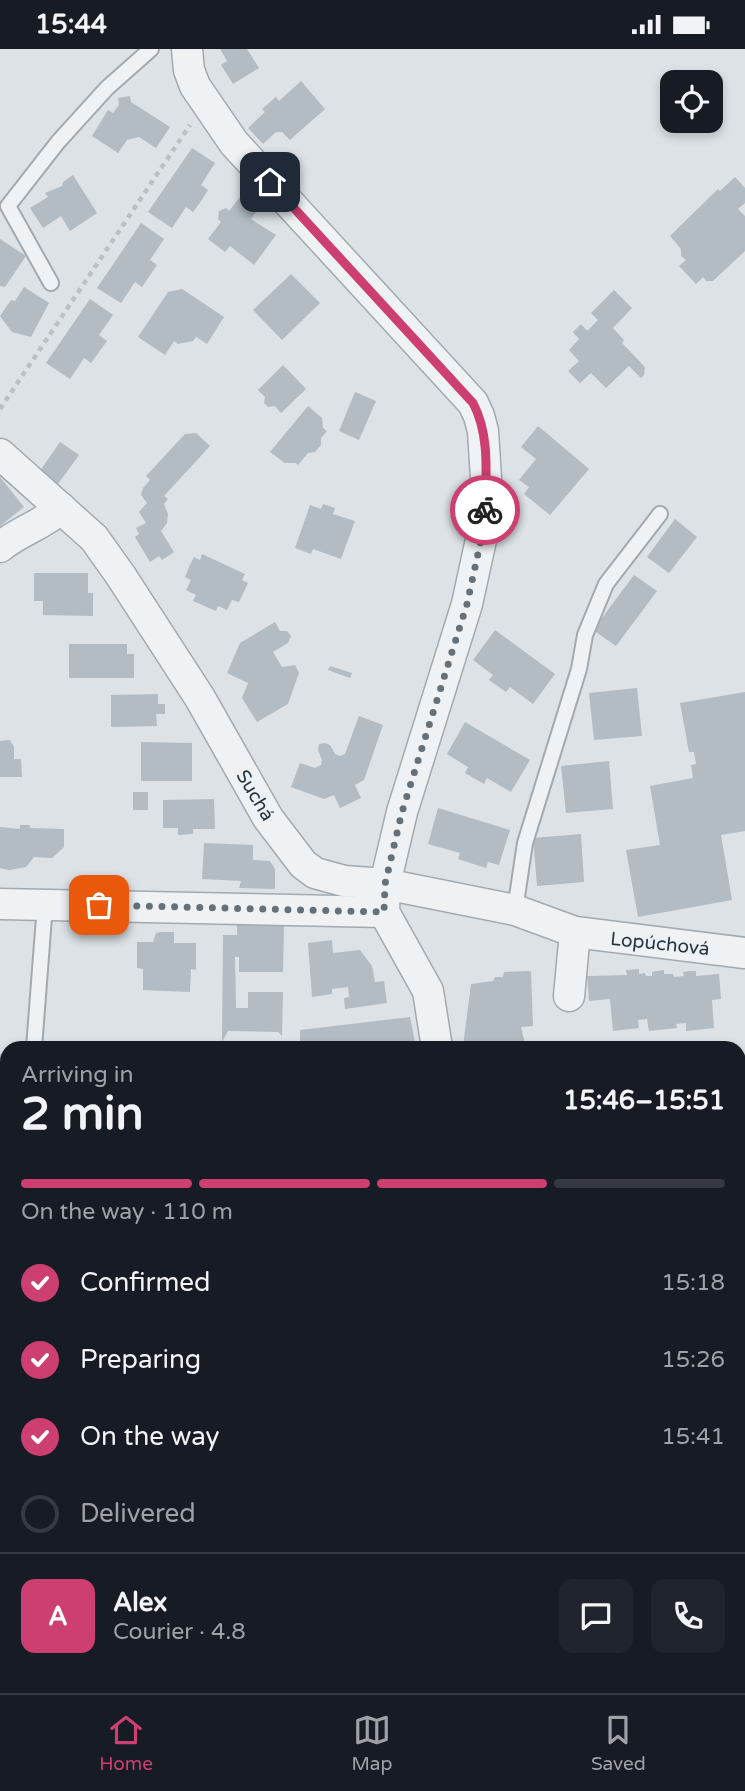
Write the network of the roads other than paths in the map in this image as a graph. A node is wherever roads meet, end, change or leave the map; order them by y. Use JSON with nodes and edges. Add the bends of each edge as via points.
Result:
{"nodes":[{"id":1,"x":151,"y":49,"type":"edge"},
{"id":2,"x":187,"y":49,"type":"edge"},
{"id":3,"x":51,"y":283,"type":"dead end"},
{"id":4,"x":0,"y":454,"type":"edge"},
{"id":5,"x":61,"y":508,"type":"junction"},
{"id":6,"x":660,"y":514,"type":"dead end"},
{"id":7,"x":0,"y":547,"type":"edge"},
{"id":8,"x":384,"y":898,"type":"junction"},
{"id":9,"x":0,"y":904,"type":"edge"},
{"id":10,"x":45,"y":904,"type":"junction"},
{"id":11,"x":515,"y":910,"type":"junction"},
{"id":12,"x":575,"y":932,"type":"junction"},
{"id":13,"x":745,"y":953,"type":"edge"},
{"id":14,"x":569,"y":996,"type":"dead end"},
{"id":15,"x":35,"y":1041,"type":"edge"},
{"id":16,"x":437,"y":1041,"type":"edge"}],
"edges":[{"from":1,"to":3,"type":"lane","via":[[107,88],[8,206]]},
{"from":2,"to":8,"type":"street","via":[[191,77],[234,143],[473,403],[480,416],[485,457],[484,526],[467,604],[402,812]]},
{"from":4,"to":5,"type":"street","name":"Suchá"},
{"from":5,"to":7,"type":"street"},
{"from":5,"to":8,"type":"street","name":"Suchá","via":[[94,538],[121,576],[200,698],[268,818],[303,864],[315,873]]},
{"from":6,"to":11,"type":"lane","via":[[606,584],[585,635],[579,669],[525,843]]},
{"from":8,"to":10,"type":"street"},
{"from":8,"to":11,"type":"street","name":"Suchá"},
{"from":8,"to":16,"type":"street","via":[[428,991]]},
{"from":9,"to":10,"type":"street"},
{"from":10,"to":15,"type":"lane"},
{"from":11,"to":12,"type":"street","name":"Suchá"},
{"from":12,"to":13,"type":"street","name":"Lopúchová"},
{"from":12,"to":14,"type":"street"}]}
